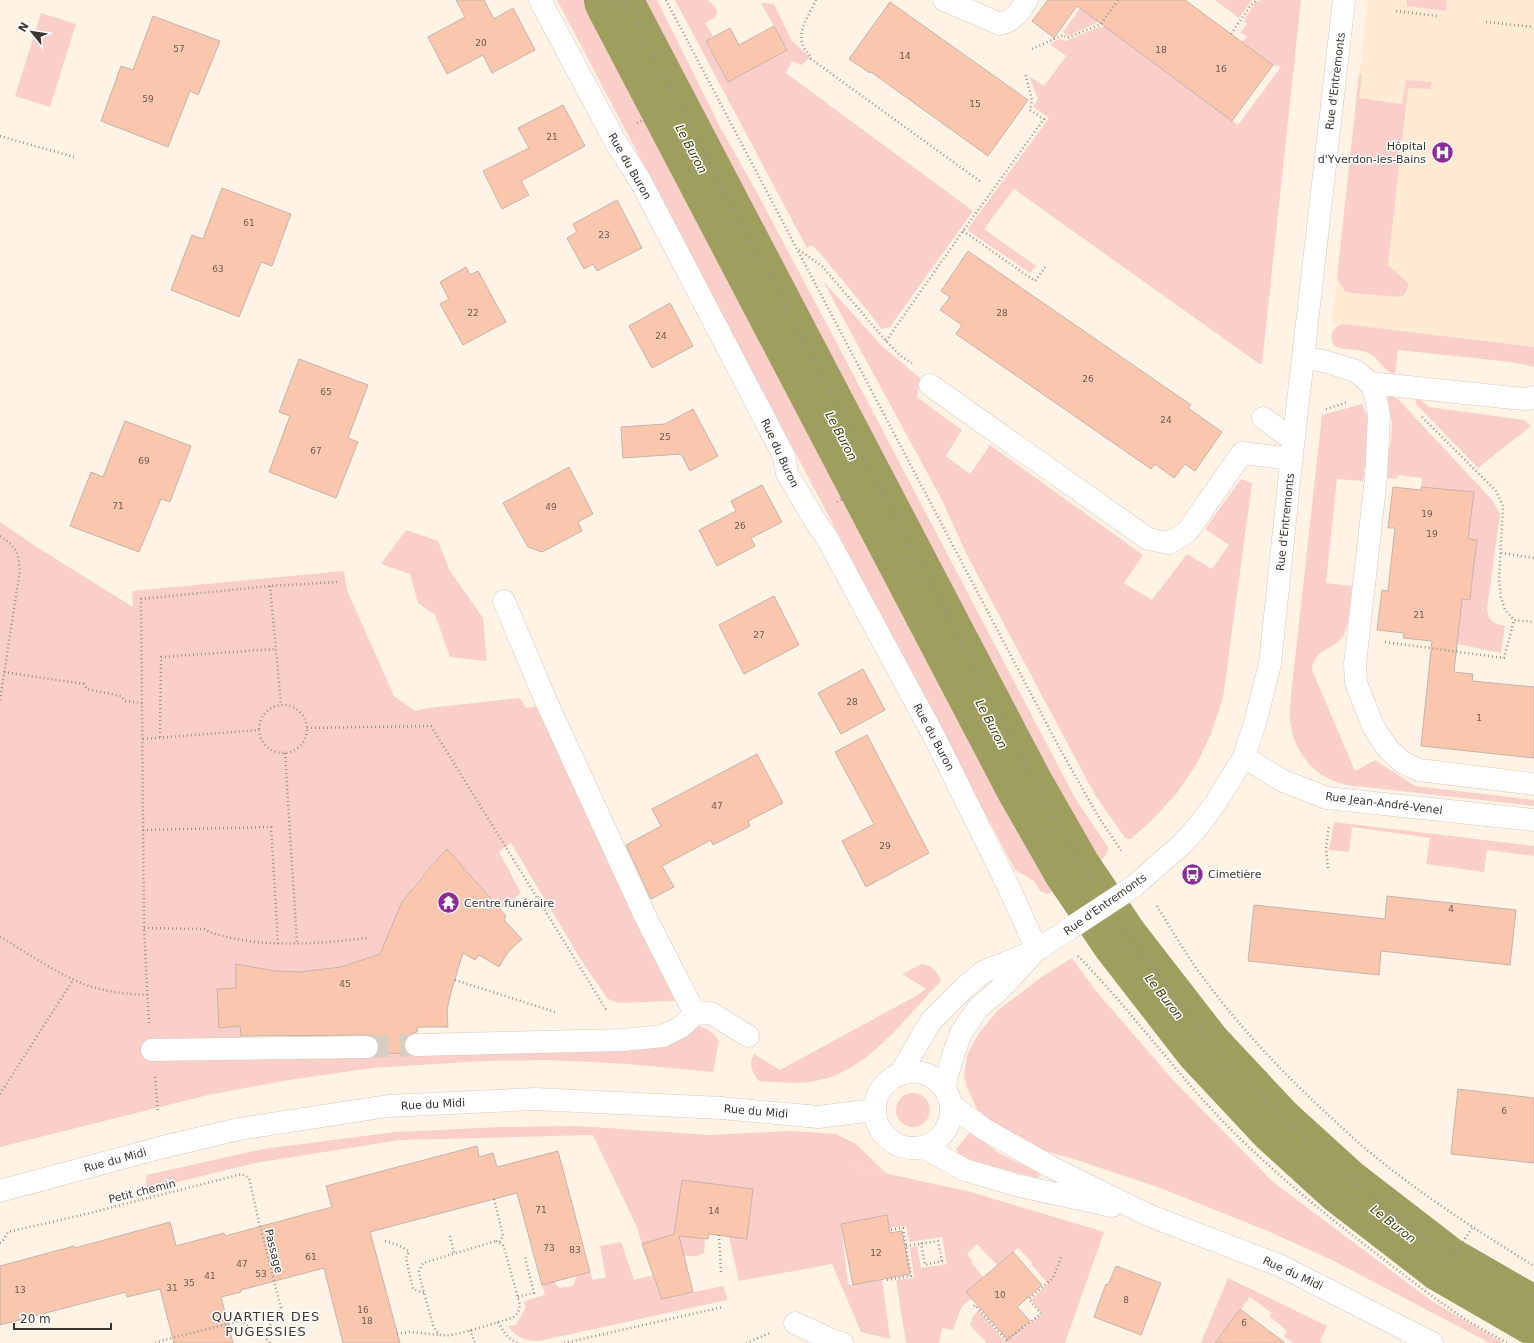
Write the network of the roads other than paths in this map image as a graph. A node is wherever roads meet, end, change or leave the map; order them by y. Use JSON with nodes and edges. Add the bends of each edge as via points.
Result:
{"nodes":[{"id":1,"x":540,"y":0,"type":"edge"},
{"id":2,"x":944,"y":0,"type":"edge"},
{"id":3,"x":1027,"y":0,"type":"edge"},
{"id":4,"x":1344,"y":0,"type":"edge"},
{"id":5,"x":1303,"y":357,"type":"junction"},
{"id":6,"x":1370,"y":383,"type":"junction"},
{"id":7,"x":930,"y":385,"type":"road end"},
{"id":8,"x":1534,"y":397,"type":"edge"},
{"id":9,"x":1262,"y":418,"type":"dead end"},
{"id":10,"x":1293,"y":449,"type":"junction"},
{"id":11,"x":504,"y":601,"type":"dead end"},
{"id":12,"x":1244,"y":757,"type":"junction"},
{"id":13,"x":1534,"y":784,"type":"edge"},
{"id":14,"x":1534,"y":820,"type":"edge"},
{"id":15,"x":1037,"y":950,"type":"junction"},
{"id":16,"x":695,"y":1014,"type":"junction"},
{"id":17,"x":748,"y":1036,"type":"dead end"},
{"id":18,"x":416,"y":1045,"type":"tunnel mouth"},
{"id":19,"x":367,"y":1047,"type":"tunnel mouth"},
{"id":20,"x":152,"y":1050,"type":"road end"},
{"id":21,"x":900,"y":1074,"type":"junction"},
{"id":22,"x":947,"y":1096,"type":"junction"},
{"id":23,"x":874,"y":1110,"type":"junction"},
{"id":24,"x":923,"y":1147,"type":"junction"},
{"id":25,"x":0,"y":1191,"type":"edge"},
{"id":26,"x":1148,"y":1215,"type":"junction"},
{"id":27,"x":795,"y":1323,"type":"dead end"},
{"id":28,"x":842,"y":1343,"type":"edge"},
{"id":29,"x":1432,"y":1343,"type":"edge"}],
"edges":[{"from":1,"to":15,"type":"street","name":"Rue du Buron","via":[[615,141],[652,203],[784,456],[787,473],[826,536],[936,740]]},
{"from":2,"to":3,"type":"street","via":[[1000,24],[1009,22]]},
{"from":4,"to":5,"type":"street","name":"Rue d'Entremonts"},
{"from":5,"to":6,"type":"street","via":[[1356,371]]},
{"from":5,"to":10,"type":"street","name":"Rue d'Entremonts"},
{"from":6,"to":8,"type":"street","via":[[1513,398]]},
{"from":6,"to":13,"type":"street","via":[[1375,393],[1379,414],[1376,478],[1355,664],[1356,683],[1374,728],[1388,750],[1402,762],[1419,770]]},
{"from":7,"to":10,"type":"street","via":[[1148,539],[1169,543],[1187,532],[1242,453]]},
{"from":9,"to":10,"type":"street"},
{"from":10,"to":12,"type":"street","name":"Rue d'Entremonts","via":[[1270,664],[1256,723]]},
{"from":11,"to":16,"type":"street","via":[[546,701],[646,918]]},
{"from":12,"to":14,"type":"street","name":"Rue Jean-André-Venel","via":[[1283,781],[1328,798]]},
{"from":12,"to":15,"type":"street","name":"Rue d'Entremonts","bridge":true,"via":[[1215,804],[1181,845],[1133,886]]},
{"from":15,"to":21,"type":"street","name":"Rue d'Entremonts","via":[[983,972],[964,988],[931,1021]]},
{"from":15,"to":22,"type":"street","name":"Rue d'Entremonts","via":[[978,1008],[961,1033],[953,1055]]},
{"from":16,"to":17,"type":"street","via":[[711,1013]]},
{"from":16,"to":18,"type":"street","via":[[663,1036],[624,1040]]},
{"from":19,"to":20,"type":"street"},
{"from":21,"to":22,"type":"street","via":[[924,1073],[935,1079]]},
{"from":21,"to":23,"type":"street","via":[[881,1088]]},
{"from":22,"to":24,"type":"street","via":[[951,1114],[946,1131],[936,1141]]},
{"from":22,"to":26,"type":"street","name":"Rue du Midi","via":[[984,1130],[1049,1166]]},
{"from":23,"to":24,"type":"street","via":[[881,1132],[889,1141],[912,1149]]},
{"from":23,"to":25,"type":"street","name":"Rue du Midi","via":[[818,1117],[721,1108],[535,1099],[388,1106],[239,1129]]},
{"from":24,"to":26,"type":"street","name":"Rue du Midi","via":[[965,1170],[1020,1186]]},
{"from":26,"to":29,"type":"street","name":"Rue du Midi","via":[[1282,1266]]},
{"from":27,"to":28,"type":"street"}]}
